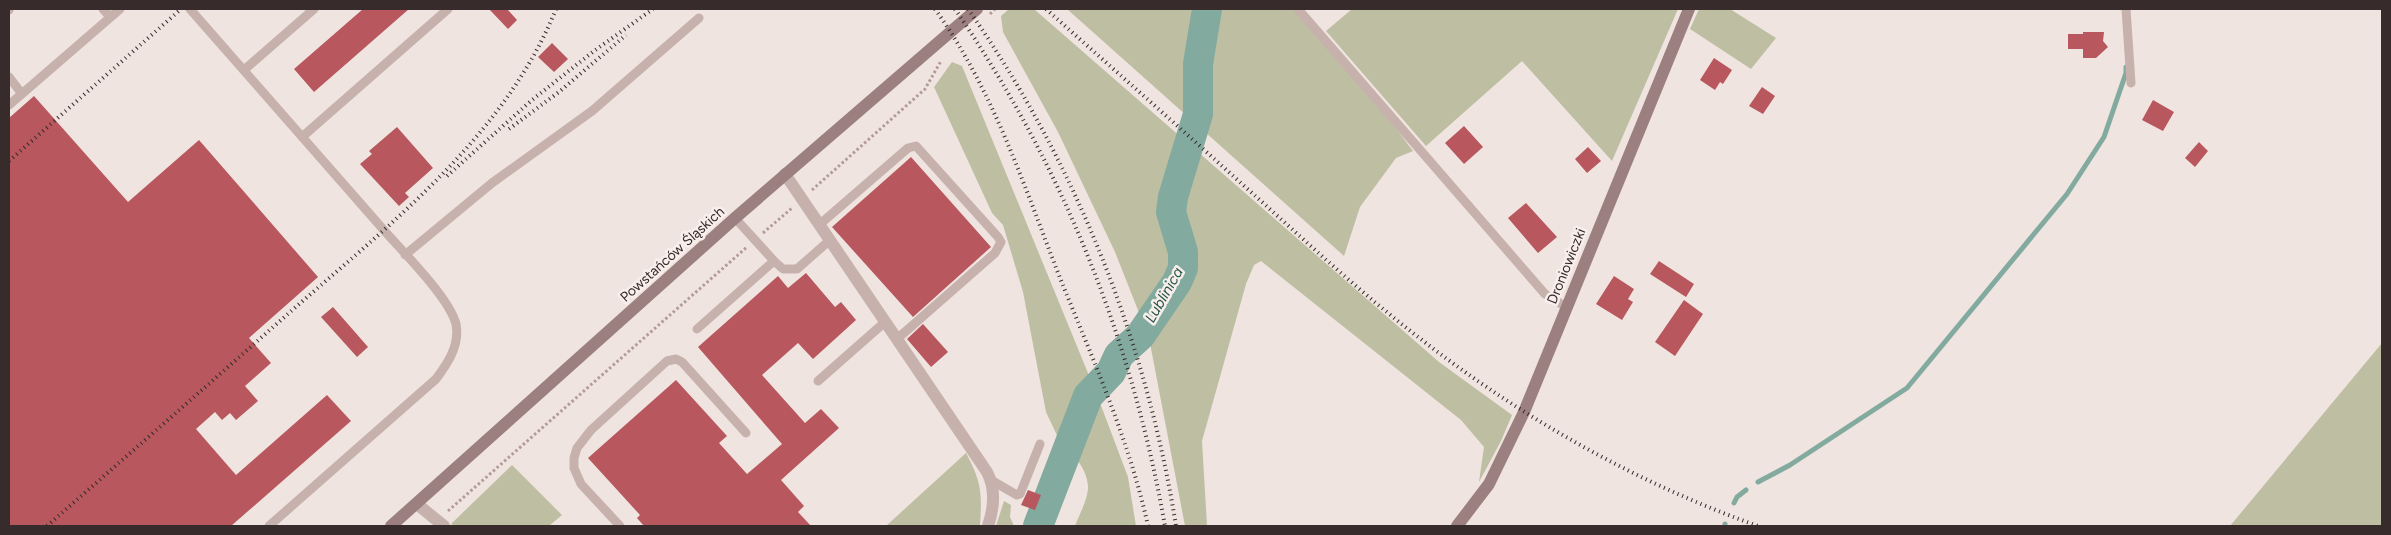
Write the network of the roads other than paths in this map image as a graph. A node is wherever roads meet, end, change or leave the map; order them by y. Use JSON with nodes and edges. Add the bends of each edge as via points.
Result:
{"nodes":[{"id":1,"x":103,"y":9,"type":"edge"},
{"id":2,"x":120,"y":9,"type":"edge"},
{"id":3,"x":190,"y":9,"type":"edge"},
{"id":4,"x":314,"y":9,"type":"edge"},
{"id":5,"x":448,"y":9,"type":"edge"},
{"id":6,"x":1298,"y":9,"type":"edge"},
{"id":7,"x":1689,"y":9,"type":"edge"},
{"id":8,"x":2126,"y":9,"type":"edge"},
{"id":9,"x":980,"y":14,"type":"edge"},
{"id":10,"x":110,"y":17,"type":"junction"},
{"id":11,"x":699,"y":18,"type":"dead end"},
{"id":12,"x":244,"y":70,"type":"junction"},
{"id":13,"x":9,"y":78,"type":"edge"},
{"id":14,"x":2131,"y":82,"type":"dead end"},
{"id":15,"x":22,"y":94,"type":"junction"},
{"id":16,"x":9,"y":105,"type":"edge"},
{"id":17,"x":302,"y":137,"type":"junction"},
{"id":18,"x":785,"y":174,"type":"junction"},
{"id":19,"x":735,"y":218,"type":"junction"},
{"id":20,"x":819,"y":225,"type":"junction"},
{"id":21,"x":830,"y":240,"type":"junction"},
{"id":22,"x":405,"y":255,"type":"junction"},
{"id":23,"x":774,"y":261,"type":"junction"},
{"id":24,"x":1566,"y":307,"type":"junction"},
{"id":25,"x":886,"y":322,"type":"junction"},
{"id":26,"x":697,"y":329,"type":"dead end"},
{"id":27,"x":897,"y":339,"type":"junction"},
{"id":28,"x":818,"y":381,"type":"dead end"},
{"id":29,"x":746,"y":433,"type":"dead end"},
{"id":30,"x":1040,"y":444,"type":"dead end"},
{"id":31,"x":991,"y":480,"type":"junction"},
{"id":32,"x":417,"y":504,"type":"junction"},
{"id":33,"x":440,"y":524,"type":"edge"},
{"id":34,"x":269,"y":526,"type":"edge"},
{"id":35,"x":391,"y":526,"type":"edge"},
{"id":36,"x":620,"y":526,"type":"edge"},
{"id":37,"x":988,"y":526,"type":"edge"},
{"id":38,"x":1457,"y":526,"type":"edge"}],
"edges":[{"from":1,"to":10,"type":"lane"},
{"from":2,"to":10,"type":"lane"},
{"from":3,"to":12,"type":"lane"},
{"from":4,"to":12,"type":"lane"},
{"from":5,"to":17,"type":"lane"},
{"from":6,"to":24,"type":"lane","via":[[1545,294]]},
{"from":7,"to":24,"type":"main road","name":"Droniowiczki"},
{"from":8,"to":14,"type":"lane"},
{"from":9,"to":18,"type":"main road","name":"Powstańców Śląskich"},
{"from":10,"to":15,"type":"lane"},
{"from":11,"to":22,"type":"lane","via":[[592,112],[492,183]]},
{"from":12,"to":17,"type":"lane"},
{"from":13,"to":15,"type":"lane"},
{"from":15,"to":16,"type":"lane"},
{"from":17,"to":22,"type":"lane"},
{"from":18,"to":19,"type":"main road","name":"Powstańców Śląskich"},
{"from":18,"to":20,"type":"street"},
{"from":19,"to":23,"type":"lane"},
{"from":19,"to":32,"type":"main road","name":"Powstańców Śląskich"},
{"from":20,"to":21,"type":"street"},
{"from":20,"to":27,"type":"lane","via":[[908,148],[916,146],[998,237],[1001,242],[995,253]]},
{"from":21,"to":23,"type":"lane","via":[[797,269],[783,269]]},
{"from":21,"to":25,"type":"street"},
{"from":22,"to":34,"type":"lane","via":[[451,310],[456,335],[448,363],[423,392]]},
{"from":23,"to":26,"type":"lane"},
{"from":24,"to":38,"type":"main road","name":"Droniowiczki","via":[[1502,461]]},
{"from":25,"to":27,"type":"street"},
{"from":25,"to":28,"type":"lane"},
{"from":27,"to":31,"type":"street"},
{"from":29,"to":36,"type":"lane","via":[[682,362],[676,359],[668,361],[591,430],[577,448],[574,458],[574,468],[581,484]]},
{"from":30,"to":31,"type":"lane","via":[[1020,494],[1017,496]]},
{"from":31,"to":37,"type":"street","via":[[993,503]]},
{"from":32,"to":33,"type":"street"},
{"from":32,"to":35,"type":"main road","name":"Powstańców Śląskich"}]}
